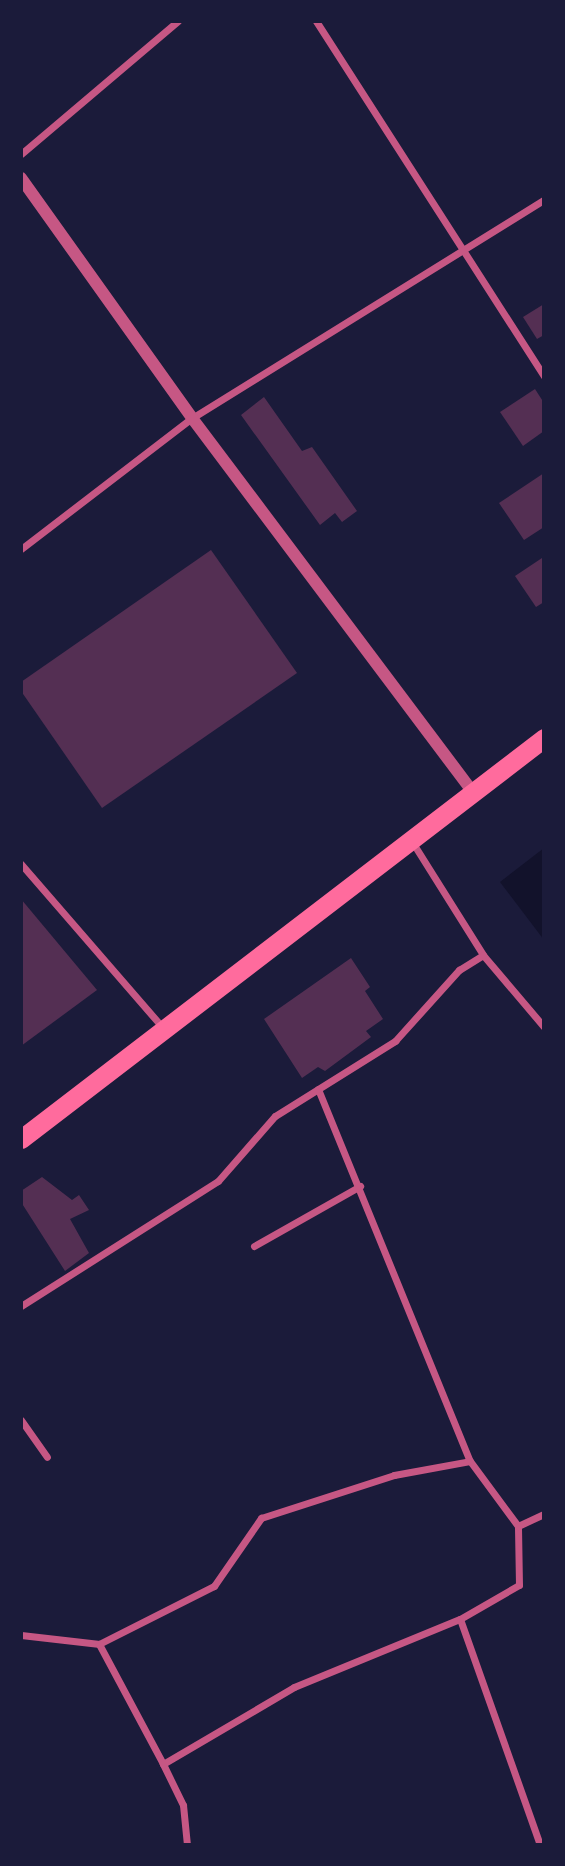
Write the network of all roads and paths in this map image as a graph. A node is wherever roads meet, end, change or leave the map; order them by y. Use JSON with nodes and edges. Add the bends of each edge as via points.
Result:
{"nodes":[{"id":1,"x":178,"y":21,"type":"edge"},
{"id":2,"x":316,"y":21,"type":"edge"},
{"id":3,"x":21,"y":154,"type":"edge"},
{"id":4,"x":21,"y":178,"type":"edge"},
{"id":5,"x":544,"y":200,"type":"edge"},
{"id":6,"x":463,"y":248,"type":"junction"},
{"id":7,"x":544,"y":376,"type":"edge"},
{"id":8,"x":192,"y":418,"type":"junction"},
{"id":9,"x":21,"y":549,"type":"edge"},
{"id":10,"x":544,"y":738,"type":"edge"},
{"id":11,"x":473,"y":792,"type":"junction"},
{"id":12,"x":411,"y":840,"type":"junction"},
{"id":13,"x":21,"y":864,"type":"edge"},
{"id":14,"x":483,"y":955,"type":"junction"},
{"id":15,"x":544,"y":1027,"type":"edge"},
{"id":16,"x":163,"y":1029,"type":"junction"},
{"id":17,"x":318,"y":1089,"type":"junction"},
{"id":18,"x":21,"y":1139,"type":"edge"},
{"id":19,"x":360,"y":1186,"type":"junction"},
{"id":20,"x":254,"y":1246,"type":"dead end"},
{"id":21,"x":21,"y":1306,"type":"edge"},
{"id":22,"x":21,"y":1420,"type":"edge"},
{"id":23,"x":47,"y":1457,"type":"dead end"},
{"id":24,"x":470,"y":1461,"type":"junction"},
{"id":25,"x":544,"y":1514,"type":"edge"},
{"id":26,"x":519,"y":1526,"type":"junction"},
{"id":27,"x":460,"y":1619,"type":"junction"},
{"id":28,"x":21,"y":1635,"type":"edge"},
{"id":29,"x":99,"y":1644,"type":"junction"},
{"id":30,"x":163,"y":1764,"type":"junction"},
{"id":31,"x":187,"y":1845,"type":"edge"},
{"id":32,"x":540,"y":1845,"type":"edge"}],
"edges":[{"from":1,"to":3,"type":"street"},
{"from":2,"to":6,"type":"street"},
{"from":4,"to":8,"type":"street"},
{"from":5,"to":6,"type":"street"},
{"from":6,"to":7,"type":"street"},
{"from":6,"to":8,"type":"street"},
{"from":8,"to":9,"type":"street"},
{"from":8,"to":11,"type":"street"},
{"from":10,"to":11,"type":"highway"},
{"from":11,"to":12,"type":"highway"},
{"from":12,"to":14,"type":"street"},
{"from":12,"to":16,"type":"highway"},
{"from":13,"to":16,"type":"street"},
{"from":14,"to":15,"type":"street"},
{"from":14,"to":17,"type":"street","via":[[459,970],[395,1041]]},
{"from":16,"to":18,"type":"highway"},
{"from":17,"to":19,"type":"street"},
{"from":17,"to":21,"type":"street","via":[[275,1116],[218,1181]]},
{"from":19,"to":20,"type":"street"},
{"from":19,"to":24,"type":"street"},
{"from":22,"to":23,"type":"street"},
{"from":24,"to":26,"type":"street"},
{"from":24,"to":29,"type":"street","via":[[394,1475],[261,1518],[214,1586]]},
{"from":25,"to":26,"type":"street"},
{"from":26,"to":27,"type":"street","via":[[519,1585]]},
{"from":27,"to":30,"type":"street","via":[[294,1687]]},
{"from":27,"to":32,"type":"street"},
{"from":28,"to":29,"type":"street"},
{"from":29,"to":30,"type":"street"},
{"from":30,"to":31,"type":"street","via":[[183,1805]]}]}
